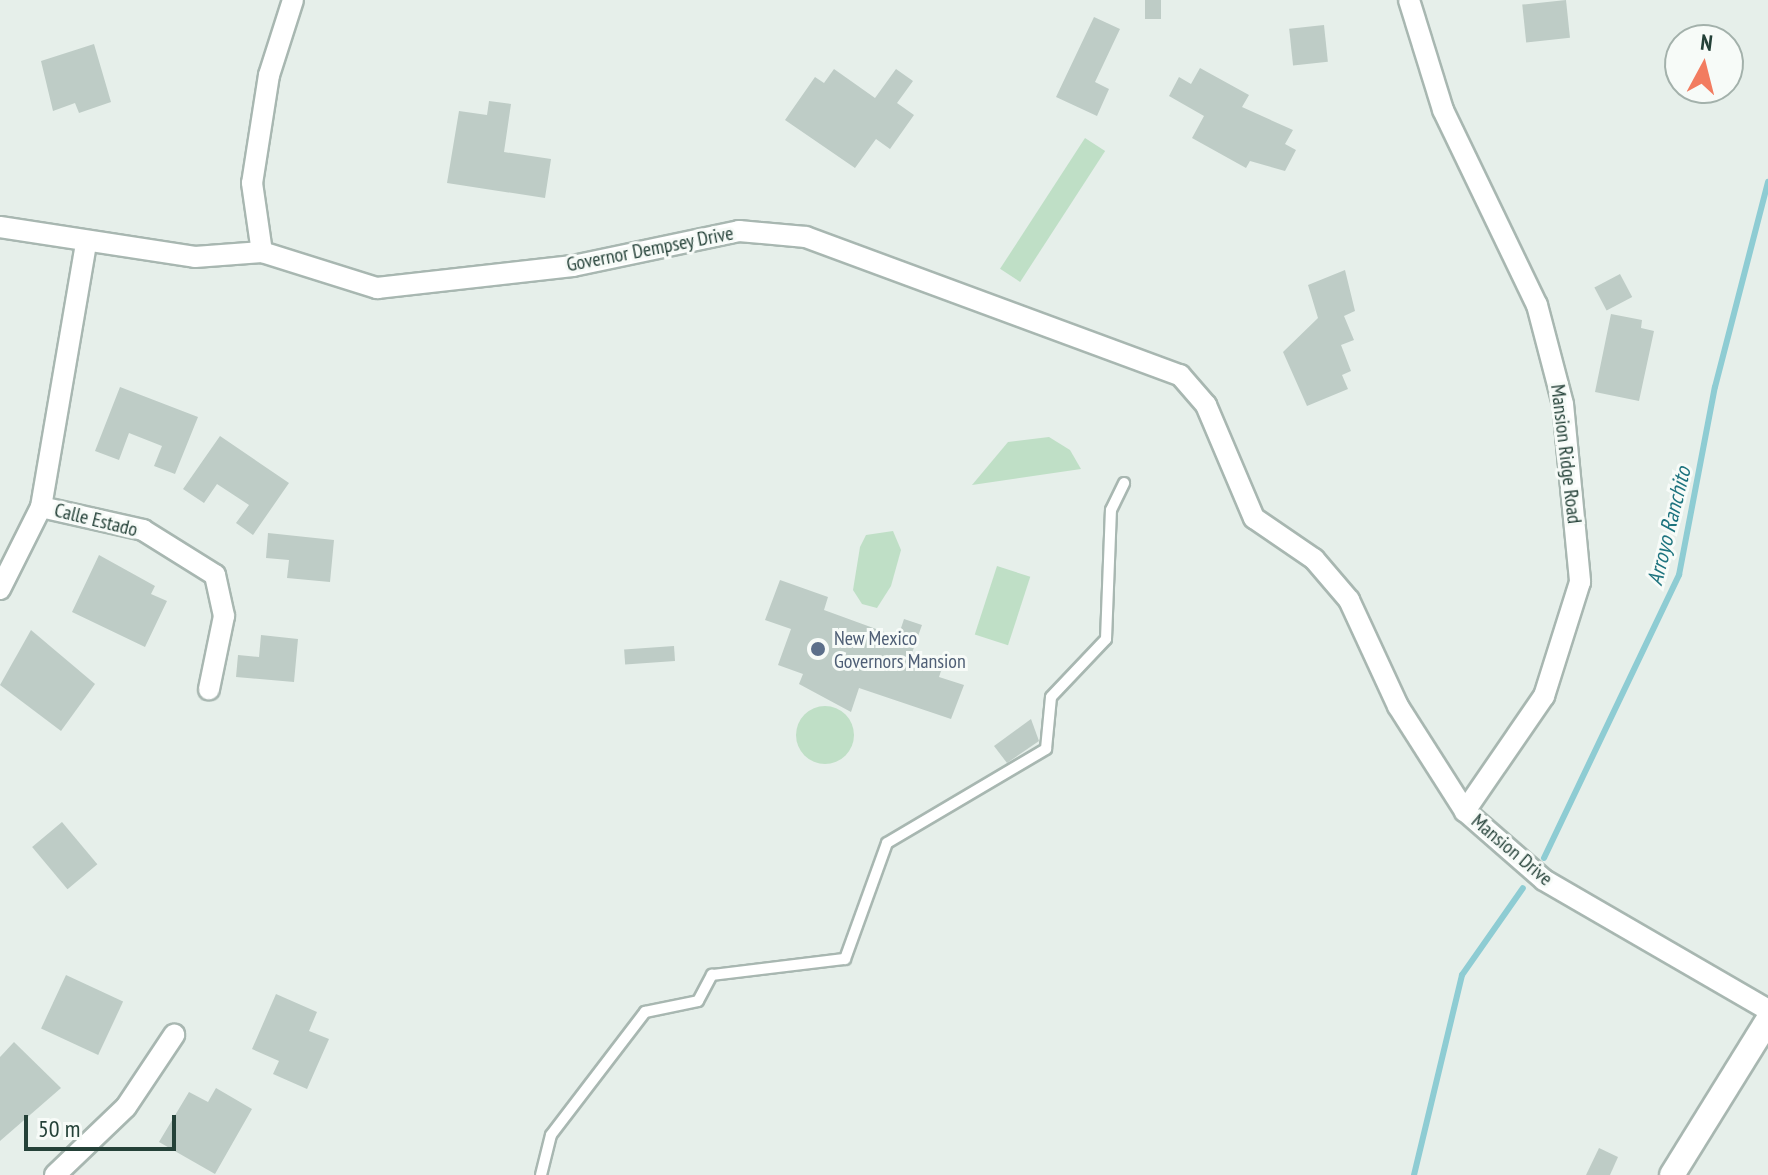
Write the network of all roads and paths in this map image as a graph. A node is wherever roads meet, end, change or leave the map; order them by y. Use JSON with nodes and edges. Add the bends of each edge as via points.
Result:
{"nodes":[{"id":1,"x":293,"y":0,"type":"edge"},
{"id":2,"x":1409,"y":0,"type":"edge"},
{"id":3,"x":0,"y":227,"type":"edge"},
{"id":4,"x":86,"y":243,"type":"junction"},
{"id":5,"x":262,"y":252,"type":"junction"},
{"id":6,"x":1124,"y":483,"type":"dead end"},
{"id":7,"x":41,"y":507,"type":"junction"},
{"id":8,"x":0,"y":589,"type":"edge"},
{"id":9,"x":1349,"y":600,"type":"joint"},
{"id":10,"x":209,"y":689,"type":"dead end"},
{"id":11,"x":1465,"y":811,"type":"junction"},
{"id":12,"x":1768,"y":1010,"type":"edge"},
{"id":13,"x":1768,"y":1020,"type":"edge"},
{"id":14,"x":174,"y":1035,"type":"dead end"},
{"id":15,"x":55,"y":1175,"type":"edge"},
{"id":16,"x":541,"y":1175,"type":"edge"},
{"id":17,"x":1672,"y":1175,"type":"edge"}],
"edges":[{"from":1,"to":5,"type":"street","via":[[269,75],[252,183]]},
{"from":2,"to":11,"type":"street","name":"Mansion Ridge Road","via":[[1443,110],[1537,305],[1563,404],[1580,582],[1544,696]]},
{"from":3,"to":4,"type":"street"},
{"from":4,"to":5,"type":"street","via":[[195,257]]},
{"from":4,"to":7,"type":"street","name":"Calle Estado"},
{"from":5,"to":9,"type":"street","name":"Governor Dempsey Drive","via":[[377,288],[573,266],[739,231],[806,237],[1180,375],[1206,405],[1254,518],[1314,559]]},
{"from":6,"to":16,"type":"lane","via":[[1111,510],[1106,639],[1051,697],[1046,749],[887,843],[845,959],[712,975],[698,1001],[645,1012],[551,1135]]},
{"from":7,"to":8,"type":"street","name":"Calle Estado"},
{"from":7,"to":10,"type":"street","name":"Calle Estado","via":[[143,530],[215,575],[224,616]]},
{"from":9,"to":11,"type":"street","name":"Mansion Drive","via":[[1398,706]]},
{"from":11,"to":12,"type":"street","name":"Mansion Drive","via":[[1544,880]]},
{"from":13,"to":17,"type":"street"},
{"from":14,"to":15,"type":"street","via":[[126,1107]]}]}
